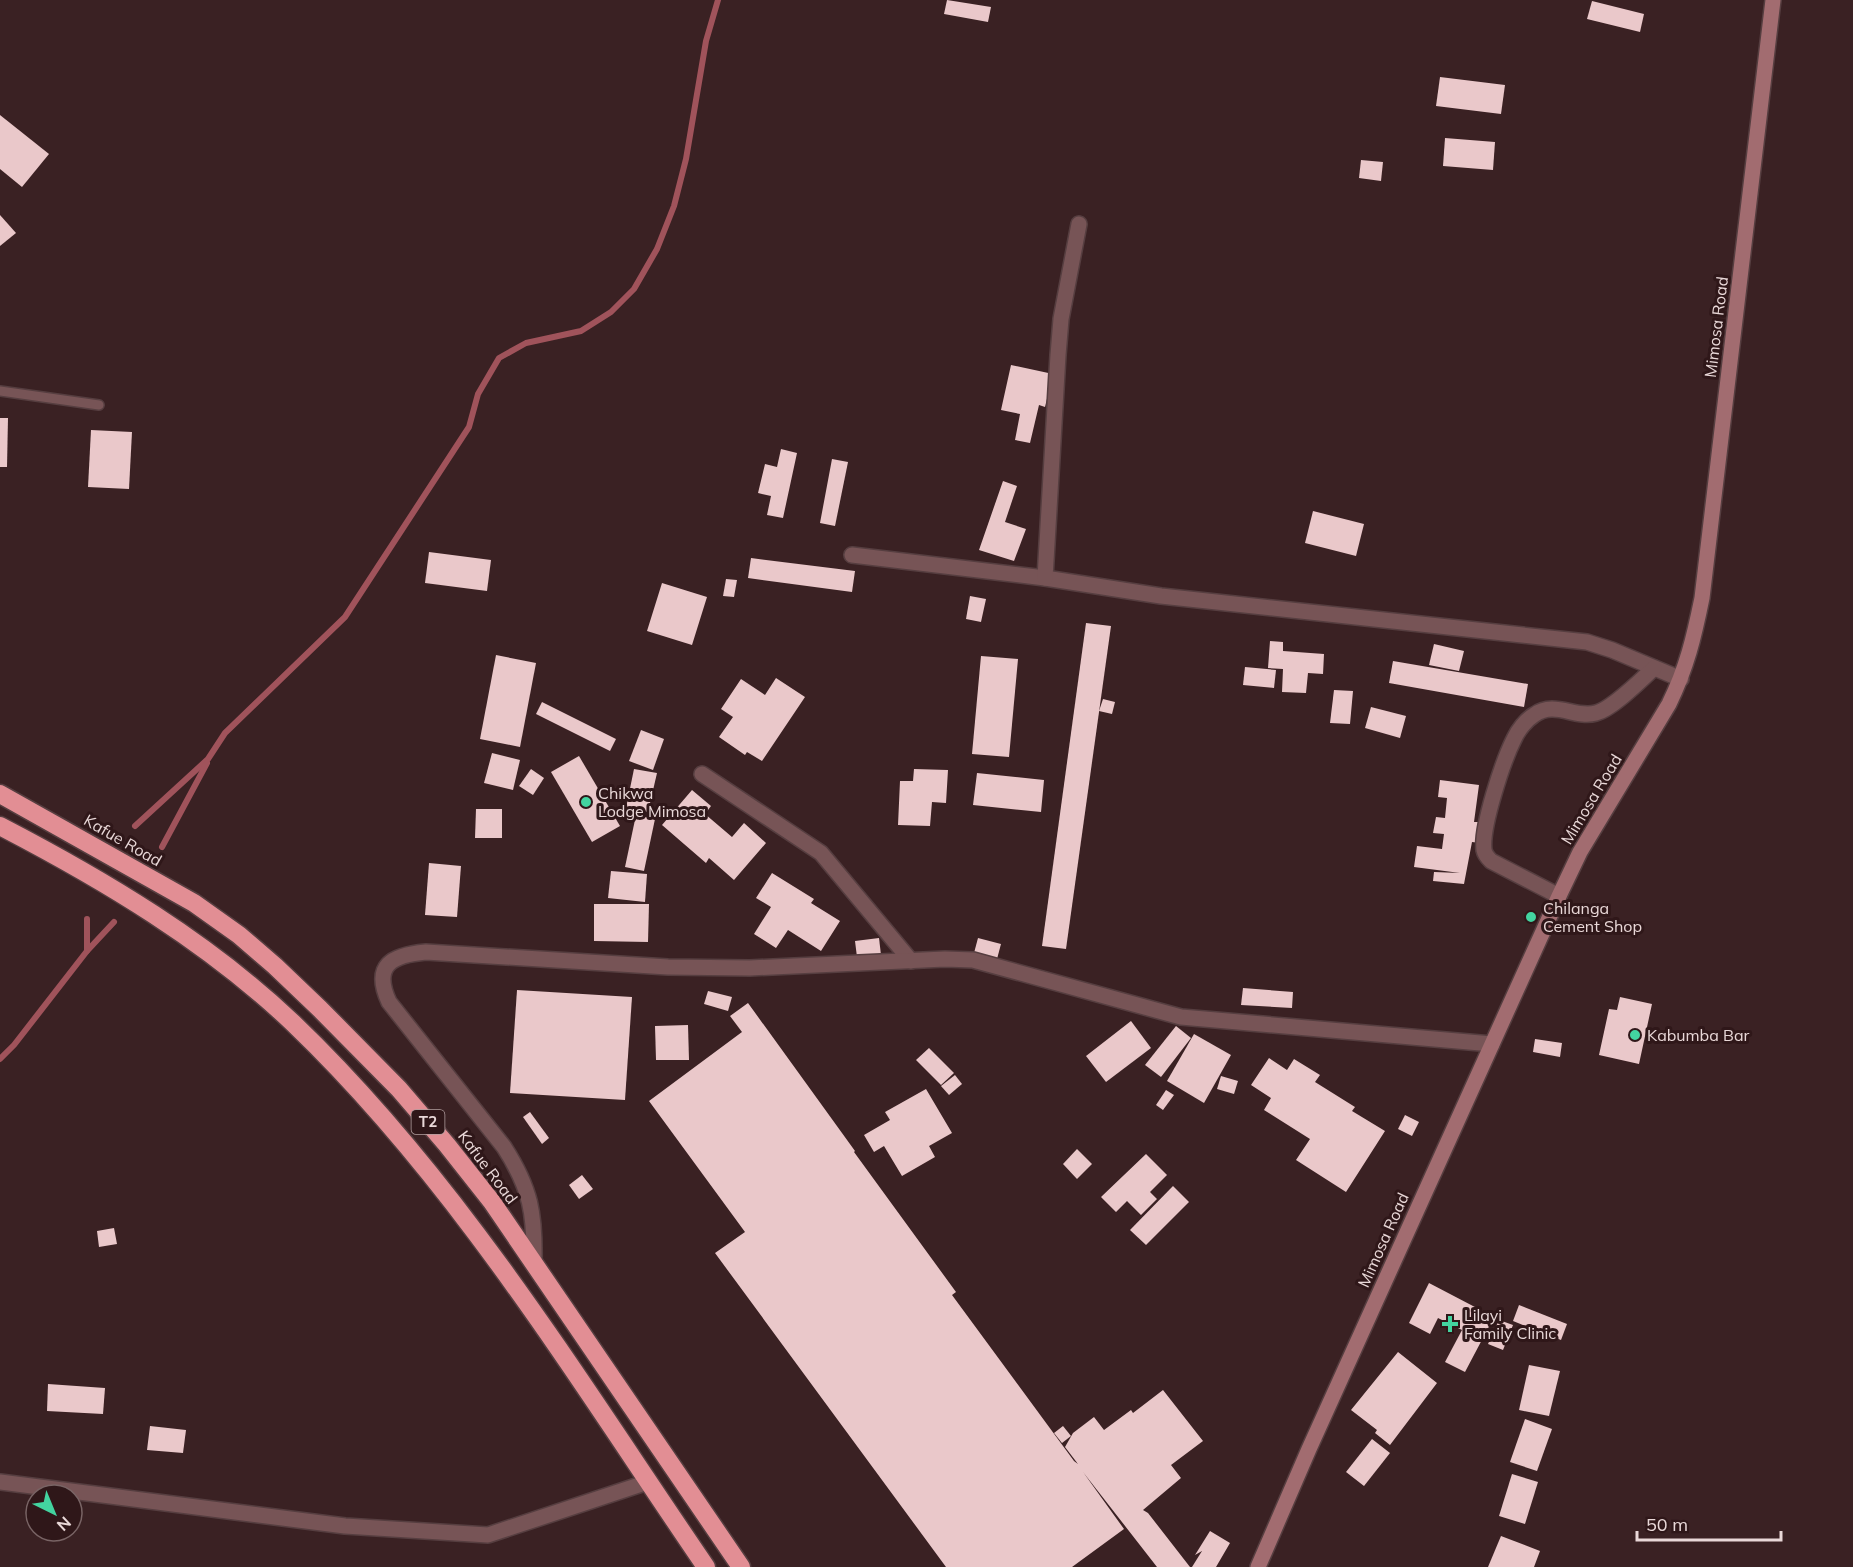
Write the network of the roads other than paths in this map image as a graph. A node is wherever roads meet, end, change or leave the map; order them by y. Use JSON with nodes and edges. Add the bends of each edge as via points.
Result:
{"nodes":[{"id":1,"x":1773,"y":0,"type":"edge"},
{"id":2,"x":1079,"y":224,"type":"dead end"},
{"id":3,"x":0,"y":391,"type":"edge"},
{"id":4,"x":99,"y":405,"type":"dead end"},
{"id":5,"x":852,"y":555,"type":"dead end"},
{"id":6,"x":1045,"y":578,"type":"junction"},
{"id":7,"x":1654,"y":668,"type":"junction"},
{"id":8,"x":1681,"y":679,"type":"junction"},
{"id":9,"x":702,"y":774,"type":"dead end"},
{"id":10,"x":0,"y":794,"type":"edge"},
{"id":11,"x":0,"y":826,"type":"edge"},
{"id":12,"x":1559,"y":896,"type":"junction"},
{"id":13,"x":911,"y":961,"type":"junction"},
{"id":14,"x":1492,"y":1044,"type":"junction"},
{"id":15,"x":534,"y":1263,"type":"junction"},
{"id":16,"x":0,"y":1482,"type":"edge"},
{"id":17,"x":648,"y":1482,"type":"junction"},
{"id":18,"x":706,"y":1567,"type":"edge"},
{"id":19,"x":741,"y":1567,"type":"edge"},
{"id":20,"x":1258,"y":1567,"type":"edge"}],
"edges":[{"from":1,"to":8,"type":"street","name":"Mimosa Road","via":[[1702,598]]},
{"from":2,"to":6,"type":"street","via":[[1061,319]]},
{"from":3,"to":4,"type":"lane"},
{"from":5,"to":6,"type":"street"},
{"from":6,"to":7,"type":"street","via":[[1161,596],[1587,642]]},
{"from":7,"to":8,"type":"street"},
{"from":7,"to":12,"type":"street","via":[[1603,710],[1588,714],[1547,709],[1532,716],[1514,737],[1489,814],[1484,849],[1491,861]]},
{"from":8,"to":12,"type":"street","name":"Mimosa Road","via":[[1580,852]]},
{"from":9,"to":13,"type":"street","via":[[821,853]]},
{"from":10,"to":15,"type":"highway","name":"Kafue Road","number":"T2","via":[[194,903],[275,966],[399,1089],[492,1202]]},
{"from":11,"to":17,"type":"highway","number":"T2","via":[[180,930],[293,1023],[368,1100],[446,1194]]},
{"from":12,"to":14,"type":"street","name":"Mimosa Road"},
{"from":13,"to":14,"type":"street","via":[[972,960],[1180,1017]]},
{"from":13,"to":15,"type":"street","via":[[750,968],[668,967],[426,952],[396,957],[387,964],[381,981],[388,1002],[504,1147],[522,1177],[535,1229]]},
{"from":14,"to":20,"type":"street","name":"Mimosa Road"},
{"from":15,"to":19,"type":"highway","name":"Kafue Road","number":"T2"},
{"from":16,"to":17,"type":"street","via":[[345,1526],[488,1535]]},
{"from":17,"to":18,"type":"highway","number":"T2"}]}
